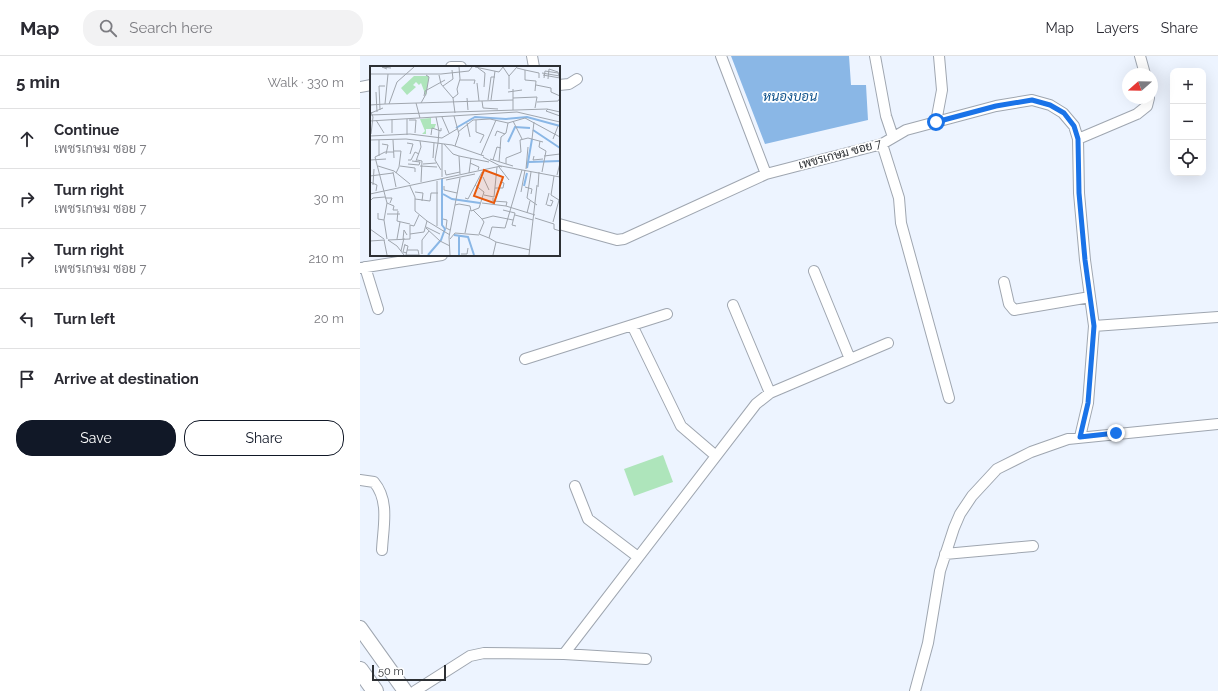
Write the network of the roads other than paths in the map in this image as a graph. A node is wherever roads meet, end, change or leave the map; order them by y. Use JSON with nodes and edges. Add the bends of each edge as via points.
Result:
{"nodes":[{"id":1,"x":532,"y":56,"type":"edge"},
{"id":2,"x":721,"y":56,"type":"edge"},
{"id":3,"x":875,"y":56,"type":"edge"},
{"id":4,"x":939,"y":56,"type":"edge"},
{"id":5,"x":1140,"y":56,"type":"edge"},
{"id":6,"x":534,"y":66,"type":"edge"},
{"id":7,"x":1143,"y":68,"type":"edge"},
{"id":8,"x":577,"y":79,"type":"dead end"},
{"id":9,"x":370,"y":85,"type":"edge"},
{"id":10,"x":560,"y":85,"type":"edge"},
{"id":11,"x":360,"y":87,"type":"edge"},
{"id":12,"x":1148,"y":104,"type":"edge"},
{"id":13,"x":936,"y":122,"type":"junction"},
{"id":14,"x":893,"y":137,"type":"junction"},
{"id":15,"x":1078,"y":139,"type":"junction"},
{"id":16,"x":882,"y":144,"type":"junction"},
{"id":17,"x":766,"y":174,"type":"junction"},
{"id":18,"x":560,"y":224,"type":"edge"},
{"id":19,"x":435,"y":256,"type":"edge"},
{"id":20,"x":363,"y":267,"type":"edge"},
{"id":21,"x":814,"y":271,"type":"dead end"},
{"id":22,"x":1004,"y":282,"type":"dead end"},
{"id":23,"x":1090,"y":297,"type":"junction"},
{"id":24,"x":733,"y":305,"type":"dead end"},
{"id":25,"x":378,"y":309,"type":"dead end"},
{"id":26,"x":667,"y":314,"type":"dead end"},
{"id":27,"x":1218,"y":317,"type":"edge"},
{"id":28,"x":632,"y":325,"type":"junction"},
{"id":29,"x":1094,"y":326,"type":"junction"},
{"id":30,"x":888,"y":344,"type":"dead end"},
{"id":31,"x":525,"y":359,"type":"dead end"},
{"id":32,"x":850,"y":359,"type":"junction"},
{"id":33,"x":770,"y":392,"type":"junction"},
{"id":34,"x":949,"y":398,"type":"dead end"},
{"id":35,"x":1218,"y":424,"type":"edge"},
{"id":36,"x":1080,"y":437,"type":"junction"},
{"id":37,"x":716,"y":456,"type":"junction"},
{"id":38,"x":360,"y":480,"type":"edge"},
{"id":39,"x":575,"y":486,"type":"dead end"},
{"id":40,"x":1033,"y":546,"type":"dead end"},
{"id":41,"x":382,"y":550,"type":"dead end"},
{"id":42,"x":945,"y":554,"type":"junction"},
{"id":43,"x":638,"y":557,"type":"junction"},
{"id":44,"x":360,"y":628,"type":"edge"},
{"id":45,"x":564,"y":654,"type":"junction"},
{"id":46,"x":646,"y":659,"type":"dead end"},
{"id":47,"x":360,"y":670,"type":"edge"},
{"id":48,"x":375,"y":691,"type":"edge"},
{"id":49,"x":404,"y":691,"type":"edge"},
{"id":50,"x":415,"y":691,"type":"edge"},
{"id":51,"x":915,"y":691,"type":"edge"}],
"edges":[{"from":1,"to":6,"type":"street"},
{"from":2,"to":17,"type":"street"},
{"from":3,"to":14,"type":"street","via":[[886,116]]},
{"from":4,"to":13,"type":"street","via":[[942,90]]},
{"from":5,"to":7,"type":"street"},
{"from":8,"to":10,"type":"street","via":[[569,84]]},
{"from":9,"to":11,"type":"street"},
{"from":12,"to":15,"type":"street","via":[[1137,114]]},
{"from":13,"to":14,"type":"street","name":"เพชรเกษม ซอย 7","via":[[906,130]]},
{"from":13,"to":15,"type":"street","name":"เพชรเกษม ซอย 7","via":[[996,106],[1032,100],[1050,105],[1064,113],[1074,126]]},
{"from":14,"to":16,"type":"street","name":"เพชรเกษม ซอย 7"},
{"from":15,"to":23,"type":"street","name":"เพชรเกษม ซอย 7","via":[[1079,193]]},
{"from":16,"to":17,"type":"street","name":"เพชรเกษม ซอย 7"},
{"from":16,"to":34,"type":"street","via":[[899,198],[901,224]]},
{"from":17,"to":18,"type":"street","name":"เพชรเกษม ซอย 7","via":[[624,239],[617,240]]},
{"from":19,"to":20,"type":"street"},
{"from":20,"to":25,"type":"street"},
{"from":21,"to":32,"type":"street"},
{"from":22,"to":23,"type":"street","via":[[1009,304],[1014,310]]},
{"from":23,"to":29,"type":"street","name":"เพชรเกษม ซอย 7"},
{"from":24,"to":33,"type":"street"},
{"from":26,"to":28,"type":"street"},
{"from":27,"to":29,"type":"street"},
{"from":28,"to":31,"type":"street"},
{"from":28,"to":37,"type":"street","via":[[681,426]]},
{"from":29,"to":36,"type":"street","name":"เพชรเกษม ซอย 7","via":[[1088,403]]},
{"from":30,"to":32,"type":"street"},
{"from":32,"to":33,"type":"street"},
{"from":33,"to":37,"type":"street","via":[[756,404]]},
{"from":35,"to":36,"type":"street"},
{"from":36,"to":42,"type":"street","via":[[1031,452],[997,469],[972,496],[960,514]]},
{"from":37,"to":43,"type":"street"},
{"from":38,"to":41,"type":"street","via":[[374,482],[382,496],[385,525]]},
{"from":39,"to":43,"type":"street","via":[[588,519]]},
{"from":40,"to":42,"type":"street"},
{"from":42,"to":51,"type":"street","via":[[928,643]]},
{"from":43,"to":45,"type":"street"},
{"from":44,"to":49,"type":"main road"},
{"from":45,"to":46,"type":"street"},
{"from":45,"to":50,"type":"street","via":[[484,653],[470,656]]},
{"from":47,"to":48,"type":"highway"}]}
